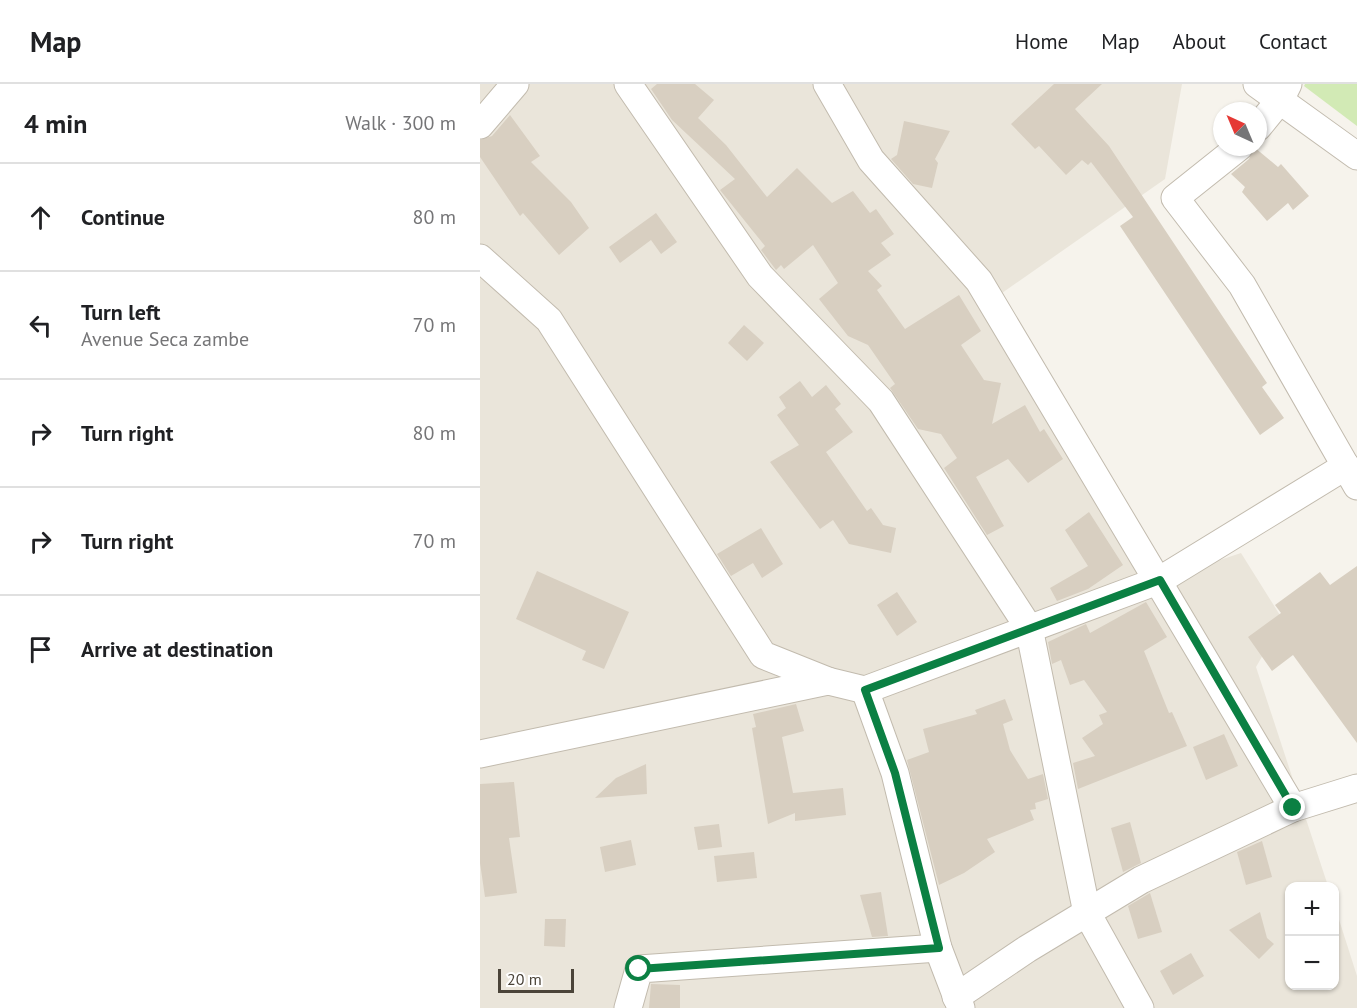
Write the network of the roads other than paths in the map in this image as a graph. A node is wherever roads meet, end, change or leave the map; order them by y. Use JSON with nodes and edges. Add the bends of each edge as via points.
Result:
{"nodes":[{"id":1,"x":515,"y":84,"type":"edge"},
{"id":2,"x":628,"y":84,"type":"edge"},
{"id":3,"x":827,"y":84,"type":"edge"},
{"id":4,"x":1257,"y":84,"type":"edge"},
{"id":5,"x":1284,"y":92,"type":"edge"},
{"id":6,"x":1267,"y":115,"type":"edge"},
{"id":7,"x":480,"y":125,"type":"edge"},
{"id":8,"x":1228,"y":156,"type":"edge"},
{"id":9,"x":1357,"y":156,"type":"edge"},
{"id":10,"x":480,"y":258,"type":"edge"},
{"id":11,"x":1352,"y":476,"type":"edge"},
{"id":12,"x":1160,"y":580,"type":"junction"},
{"id":13,"x":1029,"y":628,"type":"junction"},
{"id":14,"x":828,"y":681,"type":"junction"},
{"id":15,"x":865,"y":690,"type":"junction"},
{"id":16,"x":480,"y":754,"type":"edge"},
{"id":17,"x":1357,"y":788,"type":"edge"},
{"id":18,"x":1293,"y":808,"type":"junction"},
{"id":19,"x":1087,"y":913,"type":"junction"},
{"id":20,"x":939,"y":948,"type":"junction"},
{"id":21,"x":959,"y":1003,"type":"edge"},
{"id":22,"x":628,"y":1008,"type":"edge"},
{"id":23,"x":1140,"y":1008,"type":"edge"}],
"edges":[{"from":1,"to":7,"type":"street"},
{"from":2,"to":13,"type":"street","via":[[760,276],[881,401]]},
{"from":3,"to":12,"type":"street","via":[[871,160],[979,281]]},
{"from":4,"to":5,"type":"street"},
{"from":5,"to":6,"type":"street"},
{"from":5,"to":9,"type":"street"},
{"from":8,"to":11,"type":"street","via":[[1175,198],[1242,285]]},
{"from":10,"to":14,"type":"street","via":[[549,320],[762,655]]},
{"from":11,"to":12,"type":"street"},
{"from":12,"to":13,"type":"street"},
{"from":12,"to":18,"type":"street"},
{"from":13,"to":15,"type":"street"},
{"from":13,"to":19,"type":"street"},
{"from":14,"to":15,"type":"street"},
{"from":14,"to":16,"type":"street"},
{"from":15,"to":20,"type":"street","via":[[895,773]]},
{"from":17,"to":18,"type":"street"},
{"from":18,"to":19,"type":"street","via":[[1141,880]]},
{"from":19,"to":21,"type":"street"},
{"from":19,"to":23,"type":"street"},
{"from":20,"to":21,"type":"street"},
{"from":20,"to":22,"type":"street","via":[[639,969]]}]}
